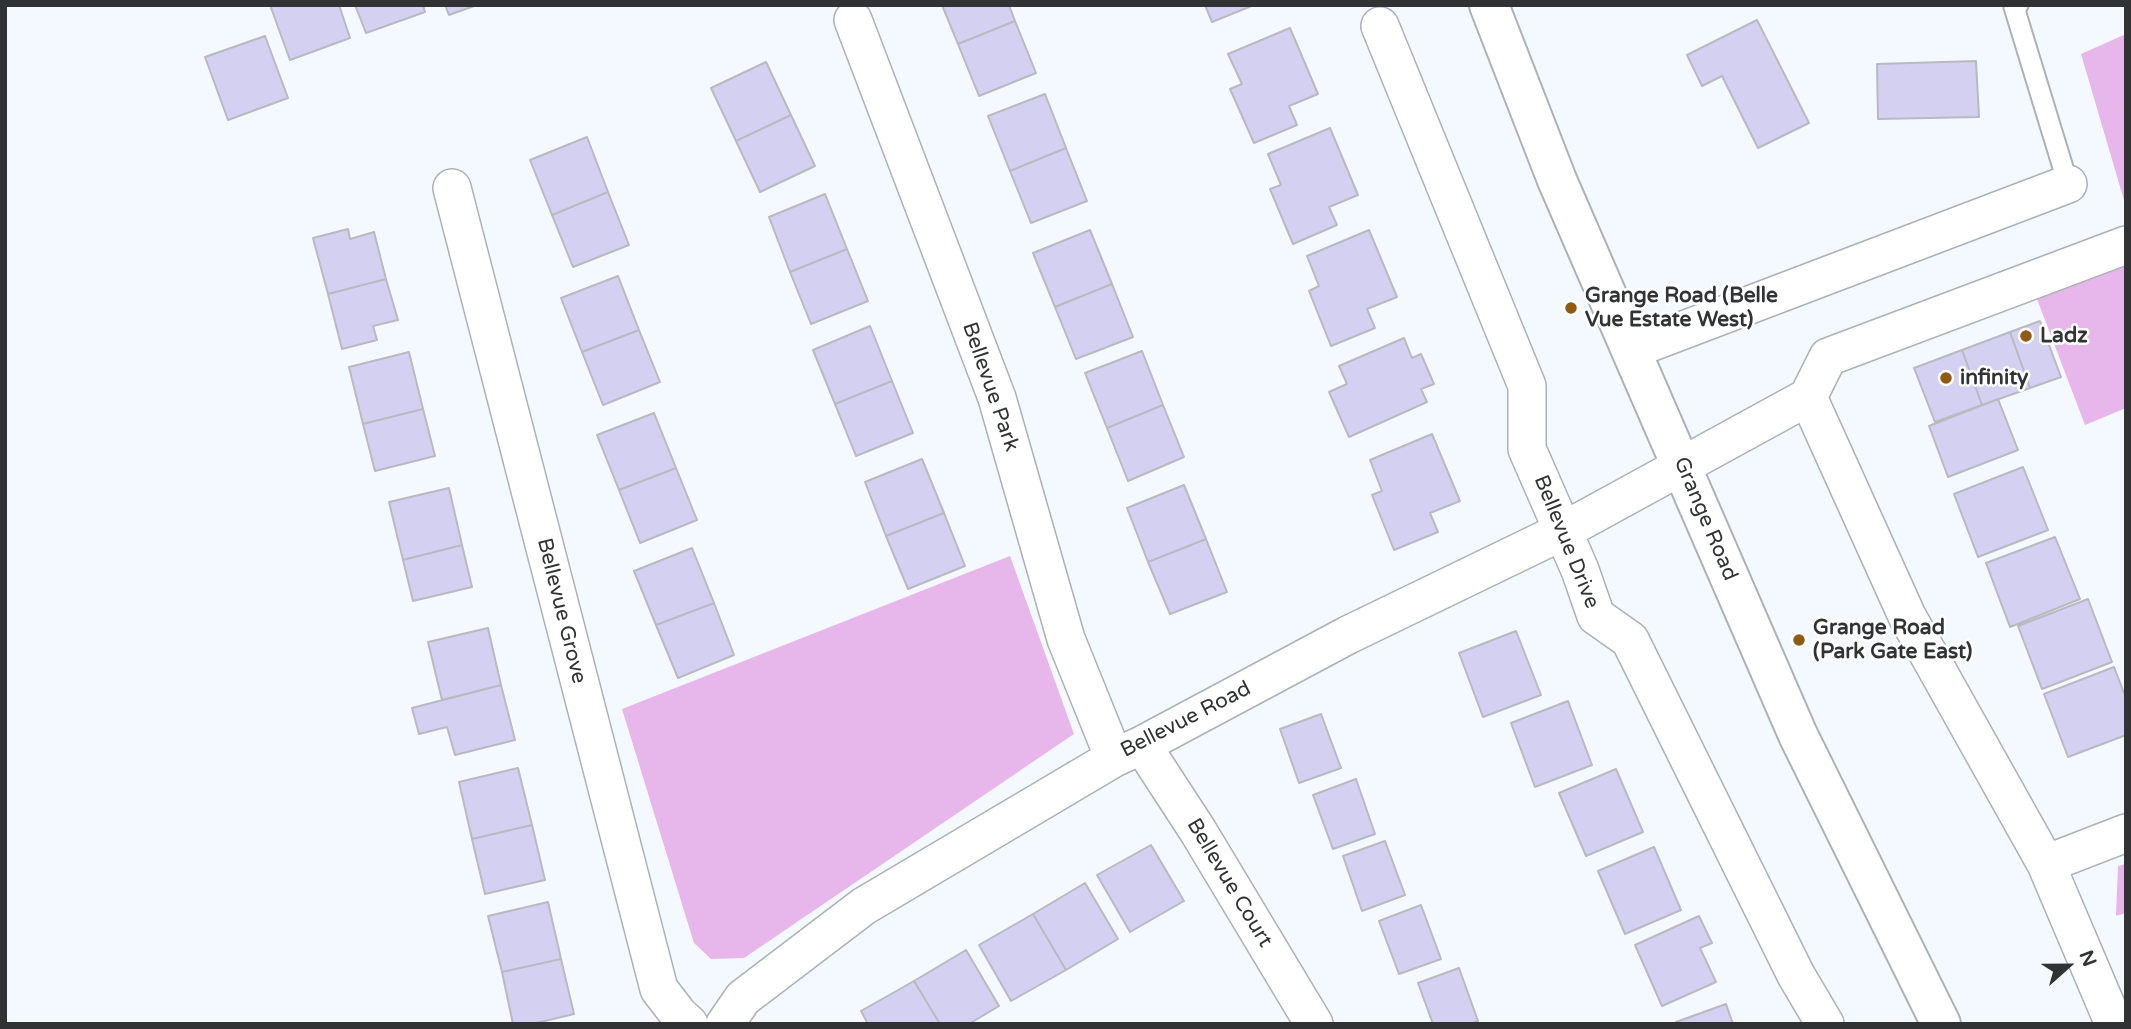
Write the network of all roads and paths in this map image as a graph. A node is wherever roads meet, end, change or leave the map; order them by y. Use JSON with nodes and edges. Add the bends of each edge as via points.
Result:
{"nodes":[{"id":1,"x":1489,"y":5,"type":"edge"},
{"id":2,"x":2018,"y":5,"type":"edge"},
{"id":3,"x":853,"y":20,"type":"dead end"},
{"id":4,"x":1380,"y":26,"type":"dead end"},
{"id":5,"x":2068,"y":184,"type":"joint"},
{"id":6,"x":452,"y":188,"type":"dead end"},
{"id":7,"x":2126,"y":245,"type":"edge"},
{"id":8,"x":1631,"y":350,"type":"junction"},
{"id":9,"x":1808,"y":397,"type":"junction"},
{"id":10,"x":1682,"y":467,"type":"junction"},
{"id":11,"x":1563,"y":531,"type":"junction"},
{"id":12,"x":1128,"y":751,"type":"junction"},
{"id":13,"x":2126,"y":833,"type":"edge"},
{"id":14,"x":2046,"y":864,"type":"junction"},
{"id":15,"x":689,"y":1024,"type":"edge"},
{"id":16,"x":725,"y":1024,"type":"edge"},
{"id":17,"x":1314,"y":1024,"type":"edge"},
{"id":18,"x":1825,"y":1024,"type":"edge"},
{"id":19,"x":1941,"y":1024,"type":"edge"},
{"id":20,"x":2113,"y":1024,"type":"edge"}],
"edges":[{"from":1,"to":8,"type":"main road","name":"Grange Road"},
{"from":2,"to":5,"type":"lane","via":[[2014,7]]},
{"from":3,"to":12,"type":"street","name":"Bellevue Park","via":[[997,398],[1066,639]]},
{"from":4,"to":11,"type":"street","name":"Bellevue Drive","via":[[1527,386],[1527,449]]},
{"from":5,"to":8,"type":"street"},
{"from":6,"to":15,"type":"street","name":"Bellevue Grove","via":[[659,989]]},
{"from":7,"to":9,"type":"street","via":[[1828,357]]},
{"from":8,"to":10,"type":"main road","name":"Grange Road"},
{"from":9,"to":10,"type":"street","name":"Bellevue Road"},
{"from":9,"to":14,"type":"street","via":[[1907,616]]},
{"from":10,"to":11,"type":"street","name":"Bellevue Road"},
{"from":10,"to":19,"type":"main road","name":"Grange Road","via":[[1798,735]]},
{"from":11,"to":12,"type":"street","name":"Bellevue Road","via":[[1348,635]]},
{"from":11,"to":18,"type":"street","name":"Bellevue Drive","via":[[1596,616],[1630,640],[1796,975]]},
{"from":12,"to":16,"type":"street","name":"Bellevue Road","via":[[864,906],[743,998]]},
{"from":12,"to":17,"type":"street","name":"Bellevue Court","via":[[1198,831]]},
{"from":13,"to":14,"type":"street"},
{"from":14,"to":20,"type":"street"}]}
